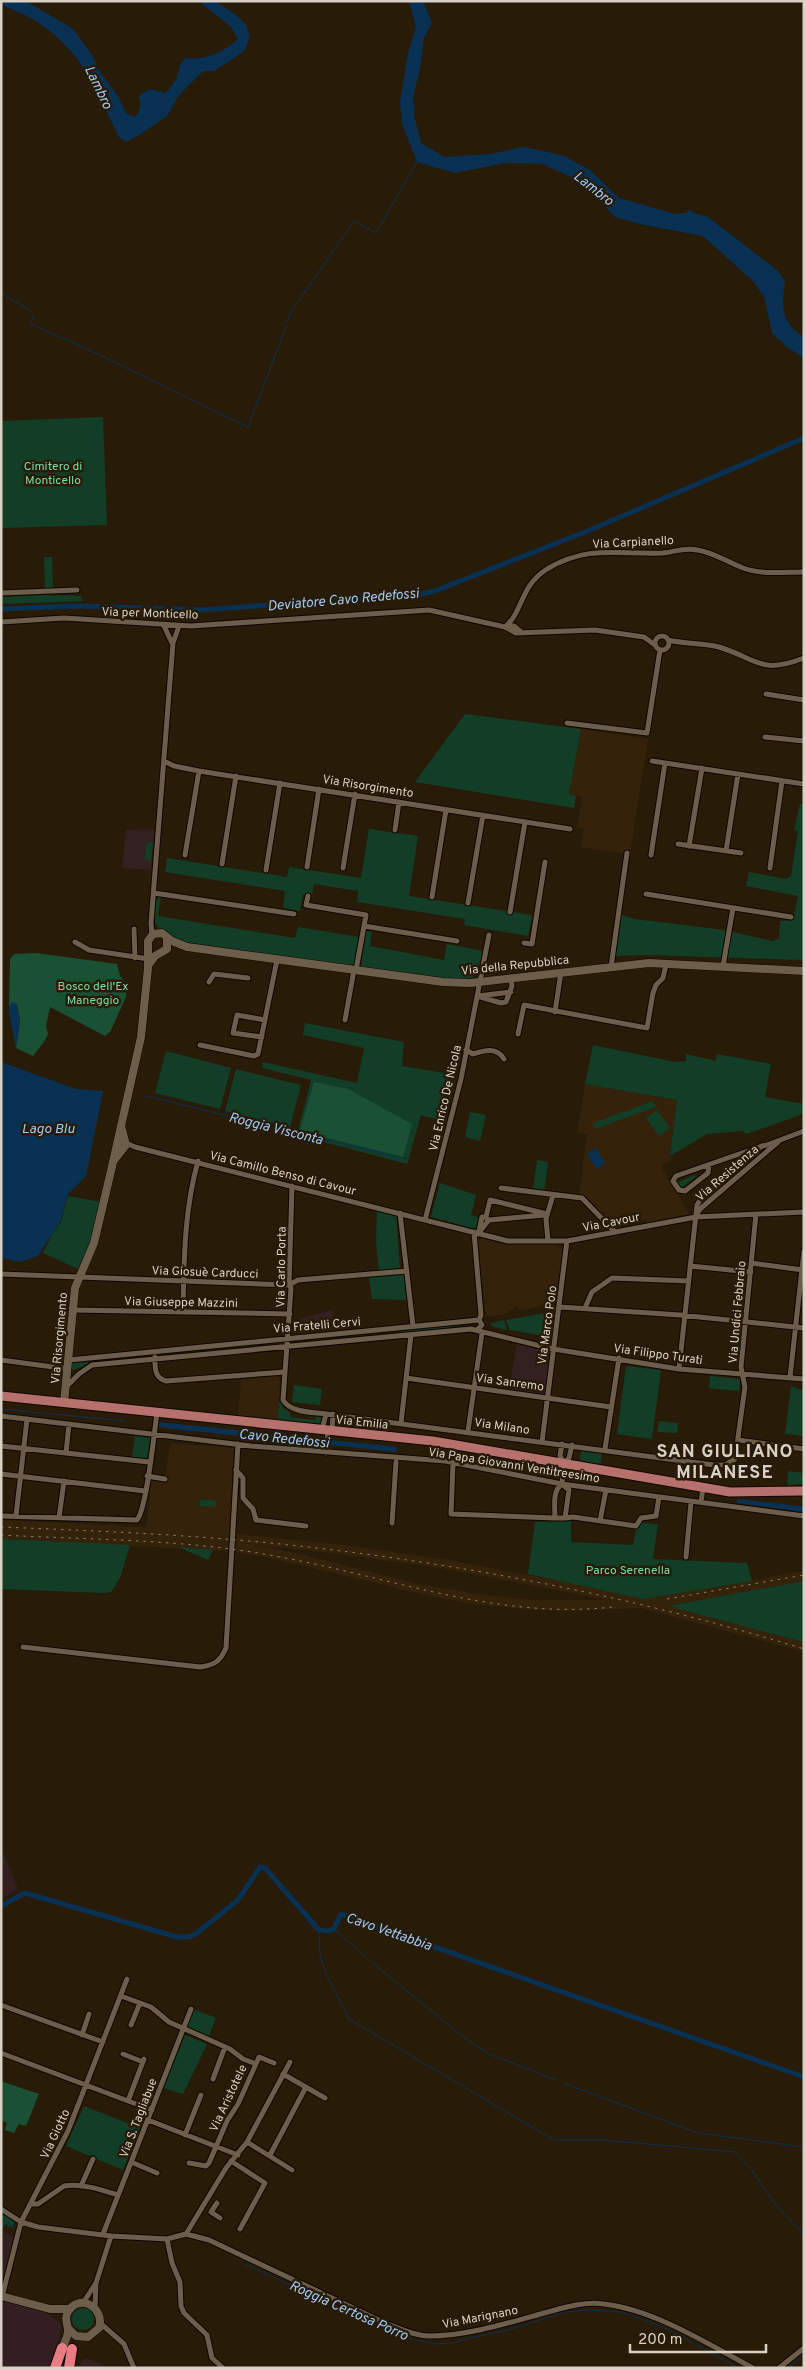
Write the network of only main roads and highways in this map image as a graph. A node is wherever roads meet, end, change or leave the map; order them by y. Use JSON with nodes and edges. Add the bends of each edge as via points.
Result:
{"nodes":[{"id":1,"x":1,"y":1396,"type":"edge"},
{"id":2,"x":804,"y":1491,"type":"edge"},
{"id":3,"x":57,"y":2368,"type":"edge"},
{"id":4,"x":69,"y":2368,"type":"edge"}],
"edges":[{"from":1,"to":2,"type":"main road","name":"Via Emilia","via":[[433,1441],[730,1492]]},
{"from":3,"to":4,"type":"highway","via":[[67,2348]]}]}
